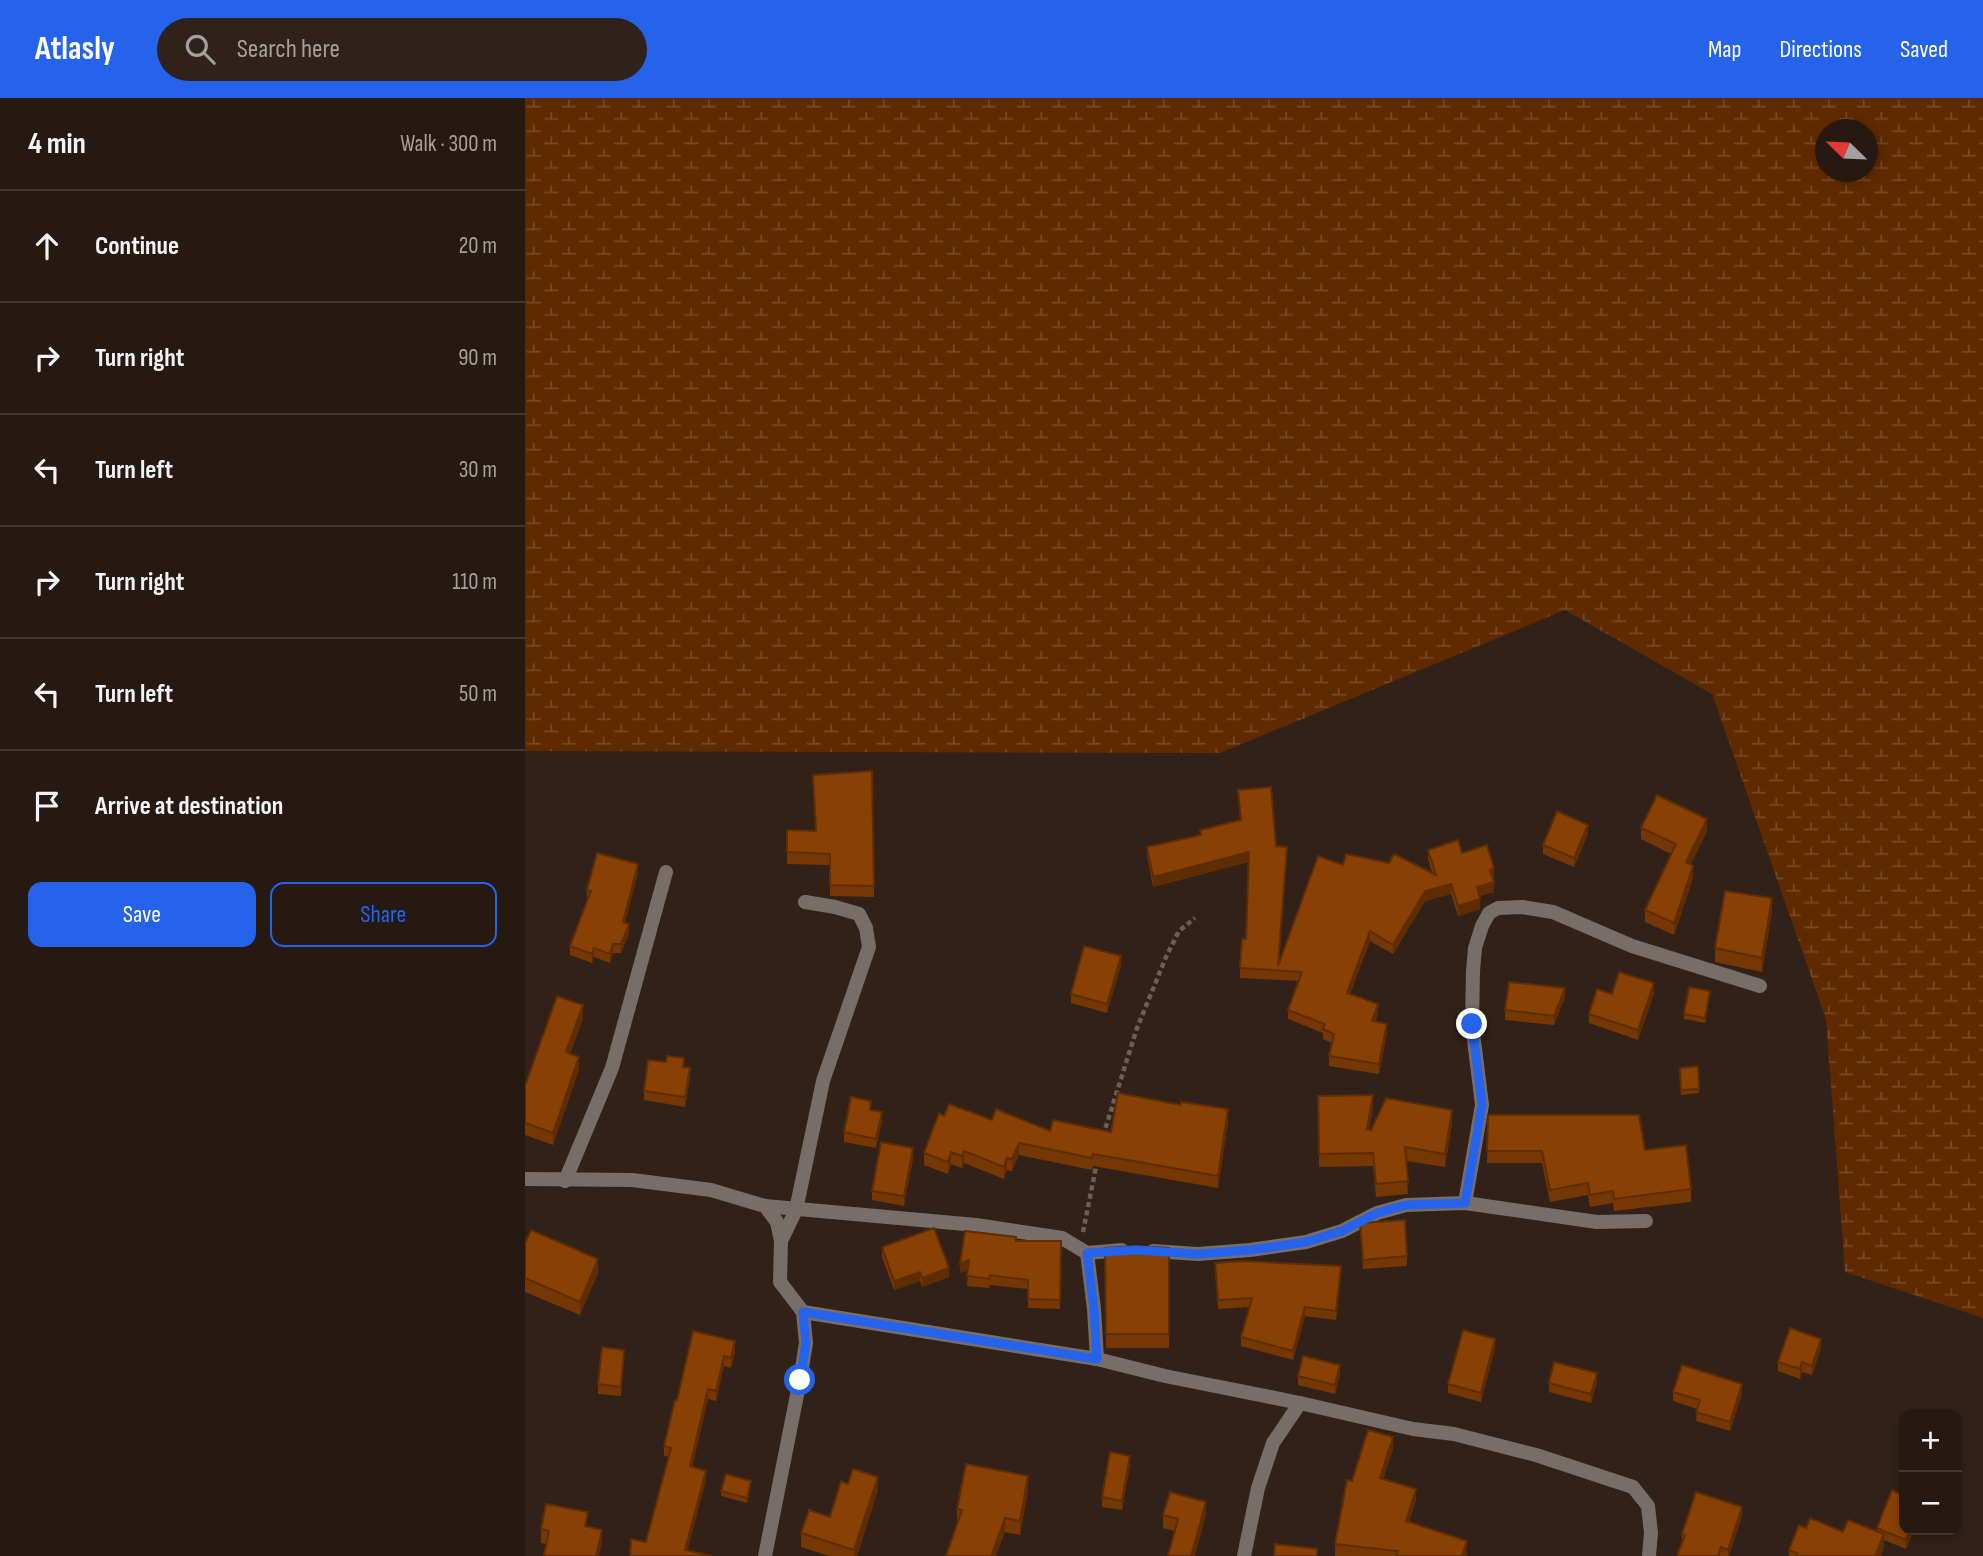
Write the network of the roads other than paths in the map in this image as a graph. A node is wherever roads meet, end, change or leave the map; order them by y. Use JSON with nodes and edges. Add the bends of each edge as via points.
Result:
{"nodes":[{"id":1,"x":666,"y":872,"type":"dead end"},
{"id":2,"x":806,"y":902,"type":"dead end"},
{"id":3,"x":1760,"y":986,"type":"dead end"},
{"id":4,"x":525,"y":1179,"type":"edge"},
{"id":5,"x":565,"y":1181,"type":"junction"},
{"id":6,"x":1465,"y":1203,"type":"junction"},
{"id":7,"x":765,"y":1206,"type":"junction"},
{"id":8,"x":796,"y":1210,"type":"junction"},
{"id":9,"x":1646,"y":1221,"type":"dead end"},
{"id":10,"x":781,"y":1241,"type":"junction"},
{"id":11,"x":1084,"y":1250,"type":"junction"},
{"id":12,"x":803,"y":1312,"type":"junction"},
{"id":13,"x":1097,"y":1359,"type":"junction"},
{"id":14,"x":1300,"y":1403,"type":"junction"},
{"id":15,"x":765,"y":1556,"type":"edge"},
{"id":16,"x":1244,"y":1556,"type":"edge"},
{"id":17,"x":1649,"y":1556,"type":"edge"}],
"edges":[{"from":1,"to":5,"type":"street","via":[[612,1068]]},
{"from":2,"to":8,"type":"street","via":[[859,914],[869,947],[823,1081]]},
{"from":3,"to":6,"type":"street","via":[[1632,946],[1553,912],[1522,907],[1489,913],[1473,971],[1472,1024],[1482,1105]]},
{"from":4,"to":5,"type":"street"},
{"from":5,"to":7,"type":"street","via":[[632,1180],[711,1190]]},
{"from":6,"to":9,"type":"street","via":[[1597,1222]]},
{"from":6,"to":11,"type":"street","via":[[1406,1205],[1318,1238],[1250,1250],[1198,1254]]},
{"from":7,"to":8,"type":"street"},
{"from":7,"to":10,"type":"street","via":[[777,1222]]},
{"from":8,"to":10,"type":"street"},
{"from":8,"to":11,"type":"street","via":[[976,1225],[1062,1238]]},
{"from":10,"to":12,"type":"street","via":[[781,1282]]},
{"from":11,"to":13,"type":"street"},
{"from":12,"to":13,"type":"street"},
{"from":12,"to":15,"type":"street","via":[[806,1343]]},
{"from":13,"to":14,"type":"street"},
{"from":14,"to":16,"type":"street","via":[[1273,1443]]},
{"from":14,"to":17,"type":"street","via":[[1454,1434],[1633,1487],[1648,1506]]}]}
